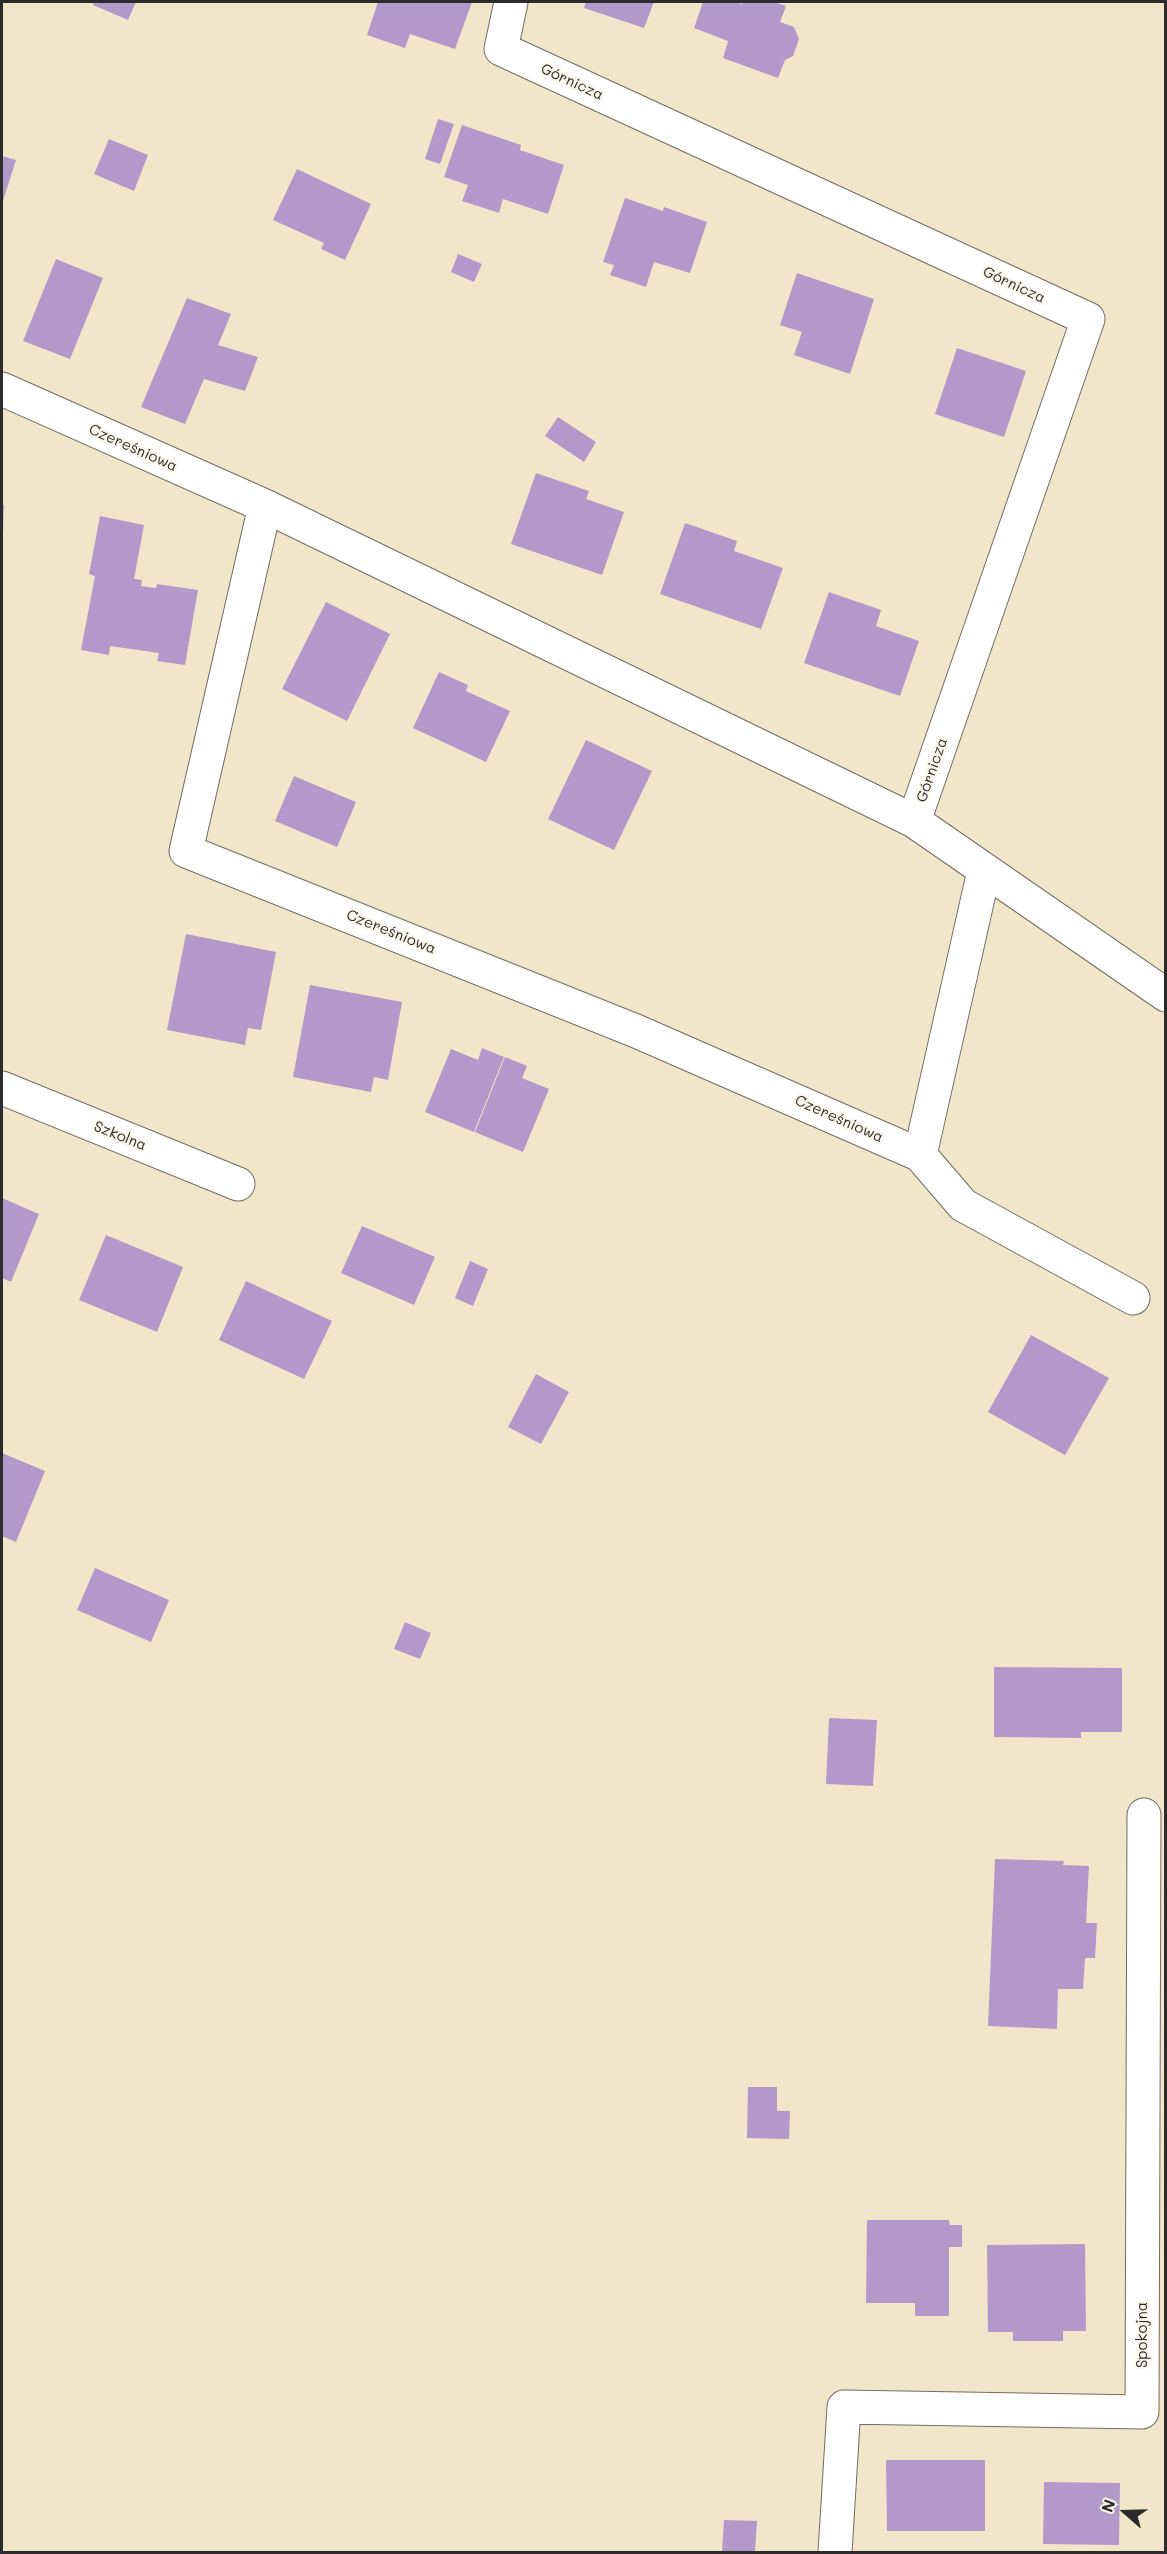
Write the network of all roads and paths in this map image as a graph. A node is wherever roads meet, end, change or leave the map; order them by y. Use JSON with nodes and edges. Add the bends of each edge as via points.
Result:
{"nodes":[{"id":1,"x":511,"y":2,"type":"edge"},
{"id":2,"x":2,"y":389,"type":"edge"},
{"id":3,"x":265,"y":506,"type":"junction"},
{"id":4,"x":914,"y":821,"type":"junction"},
{"id":5,"x":984,"y":871,"type":"junction"},
{"id":6,"x":1166,"y":995,"type":"edge"},
{"id":7,"x":2,"y":1088,"type":"edge"},
{"id":8,"x":920,"y":1155,"type":"junction"},
{"id":9,"x":238,"y":1184,"type":"dead end"},
{"id":10,"x":1133,"y":1298,"type":"dead end"},
{"id":11,"x":1144,"y":1815,"type":"dead end"},
{"id":12,"x":835,"y":2553,"type":"edge"}],
"edges":[{"from":1,"to":4,"type":"street","name":"Górnicza","via":[[501,49],[1088,319]]},
{"from":2,"to":3,"type":"street","name":"Czereśniowa"},
{"from":3,"to":4,"type":"street","name":"Czereśniowa"},
{"from":3,"to":8,"type":"street","name":"Czereśniowa","via":[[186,851],[636,1031]]},
{"from":4,"to":5,"type":"street","name":"Czereśniowa"},
{"from":5,"to":6,"type":"street","name":"Czereśniowa"},
{"from":5,"to":8,"type":"street"},
{"from":7,"to":9,"type":"street","name":"Szkolna"},
{"from":8,"to":10,"type":"street","name":"Czereśniowa","via":[[963,1205]]},
{"from":11,"to":12,"type":"street","name":"Spokojna","via":[[1142,2412],[844,2407]]}]}
